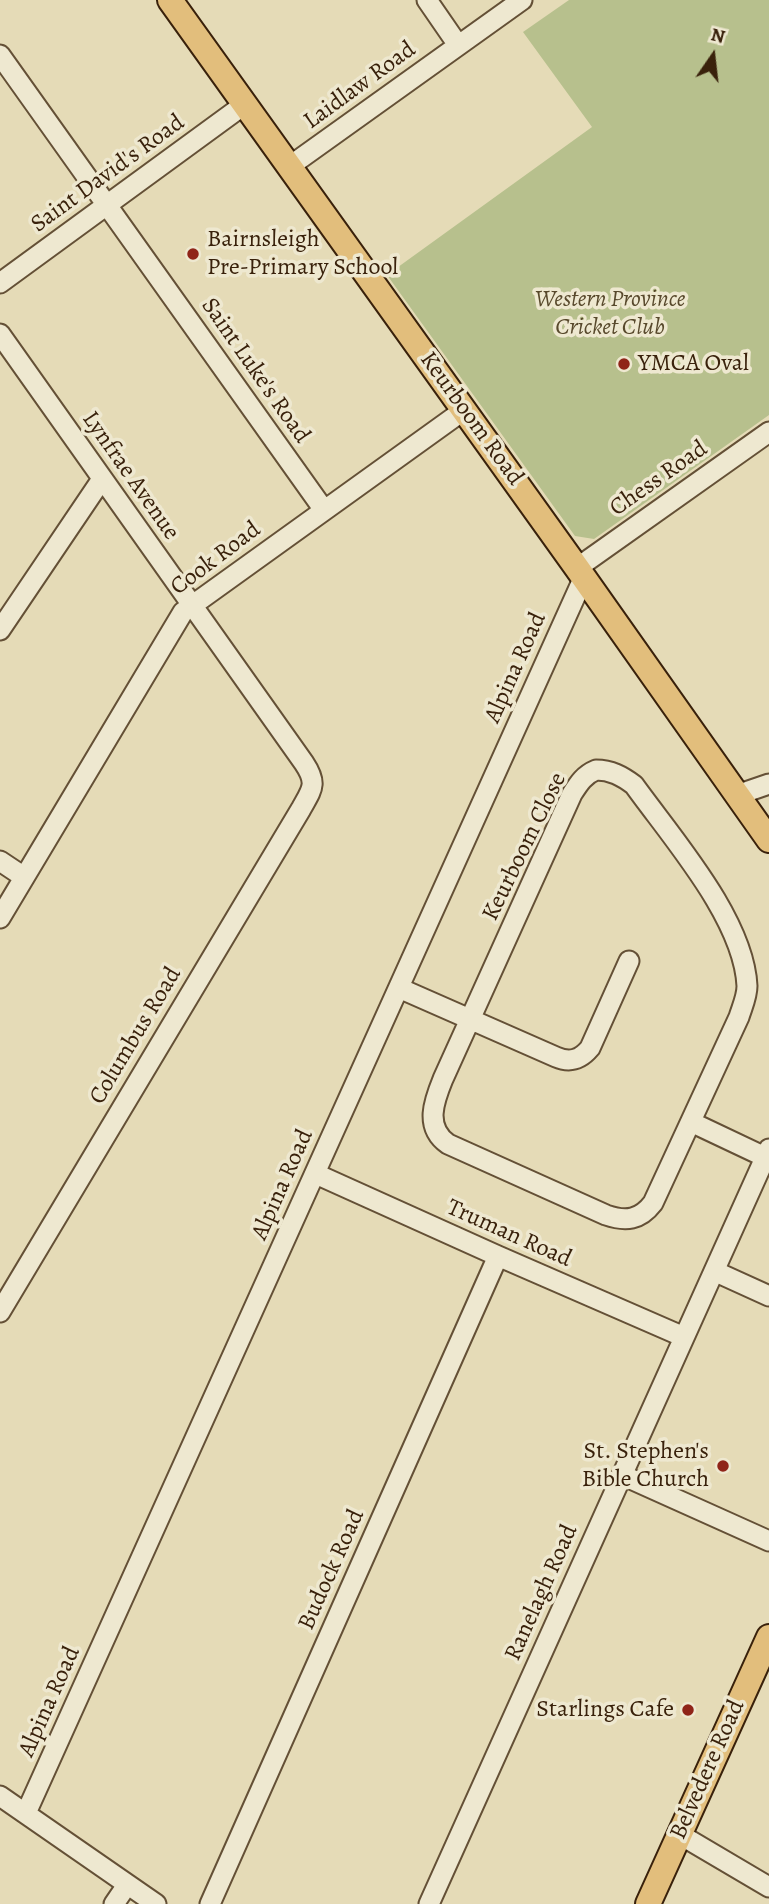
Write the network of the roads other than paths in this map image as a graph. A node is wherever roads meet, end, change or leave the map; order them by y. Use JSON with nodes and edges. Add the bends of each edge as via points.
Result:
{"nodes":[{"id":1,"x":170,"y":0,"type":"edge"},
{"id":2,"x":427,"y":0,"type":"edge"},
{"id":3,"x":522,"y":0,"type":"edge"},
{"id":4,"x":458,"y":45,"type":"junction"},
{"id":5,"x":0,"y":55,"type":"edge"},
{"id":6,"x":245,"y":104,"type":"junction"},
{"id":7,"x":290,"y":166,"type":"junction"},
{"id":8,"x":107,"y":205,"type":"junction"},
{"id":9,"x":0,"y":283,"type":"edge"},
{"id":10,"x":0,"y":334,"type":"edge"},
{"id":11,"x":464,"y":410,"type":"junction"},
{"id":12,"x":769,"y":432,"type":"edge"},
{"id":13,"x":102,"y":479,"type":"junction"},
{"id":14,"x":324,"y":510,"type":"junction"},
{"id":15,"x":581,"y":573,"type":"junction"},
{"id":16,"x":192,"y":605,"type":"junction"},
{"id":17,"x":0,"y":631,"type":"edge"},
{"id":18,"x":313,"y":784,"type":"joint"},
{"id":19,"x":769,"y":784,"type":"edge"},
{"id":20,"x":737,"y":795,"type":"junction"},
{"id":21,"x":769,"y":840,"type":"edge"},
{"id":22,"x":0,"y":861,"type":"edge"},
{"id":23,"x":24,"y":877,"type":"junction"},
{"id":24,"x":0,"y":918,"type":"edge"},
{"id":25,"x":629,"y":961,"type":"dead end"},
{"id":26,"x":400,"y":988,"type":"junction"},
{"id":27,"x":471,"y":1019,"type":"junction"},
{"id":28,"x":693,"y":1117,"type":"junction"},
{"id":29,"x":768,"y":1150,"type":"edge"},
{"id":30,"x":316,"y":1174,"type":"junction"},
{"id":31,"x":498,"y":1256,"type":"junction"},
{"id":32,"x":714,"y":1271,"type":"junction"},
{"id":33,"x":769,"y":1296,"type":"edge"},
{"id":34,"x":0,"y":1312,"type":"edge"},
{"id":35,"x":684,"y":1337,"type":"junction"},
{"id":36,"x":622,"y":1475,"type":"junction"},
{"id":37,"x":769,"y":1541,"type":"edge"},
{"id":38,"x":767,"y":1648,"type":"edge"},
{"id":39,"x":0,"y":1796,"type":"edge"},
{"id":40,"x":26,"y":1813,"type":"junction"},
{"id":41,"x":680,"y":1834,"type":"junction"},
{"id":42,"x":127,"y":1885,"type":"junction"},
{"id":43,"x":769,"y":1887,"type":"edge"},
{"id":44,"x":114,"y":1904,"type":"edge"},
{"id":45,"x":156,"y":1904,"type":"edge"},
{"id":46,"x":210,"y":1904,"type":"edge"},
{"id":47,"x":429,"y":1904,"type":"edge"},
{"id":48,"x":648,"y":1904,"type":"edge"}],
"edges":[{"from":1,"to":6,"type":"main road","name":"Keurboom Road"},
{"from":2,"to":4,"type":"street"},
{"from":3,"to":4,"type":"street","name":"Laidlaw Road"},
{"from":4,"to":7,"type":"street","name":"Laidlaw Road"},
{"from":5,"to":8,"type":"street","name":"Saint Luke's Road"},
{"from":6,"to":7,"type":"main road","name":"Keurboom Road"},
{"from":6,"to":8,"type":"street","name":"Saint David's Road"},
{"from":7,"to":11,"type":"main road","name":"Keurboom Road"},
{"from":8,"to":9,"type":"street","name":"Saint David's Road"},
{"from":8,"to":14,"type":"street","name":"Saint Luke's Road"},
{"from":10,"to":13,"type":"street","name":"Lynfrae Avenue"},
{"from":11,"to":14,"type":"street","name":"Cook Road"},
{"from":11,"to":15,"type":"main road","name":"Keurboom Road"},
{"from":12,"to":15,"type":"street","name":"Chess Road"},
{"from":13,"to":16,"type":"street","name":"Lynfrae Avenue"},
{"from":13,"to":17,"type":"street"},
{"from":14,"to":16,"type":"street","name":"Cook Road"},
{"from":15,"to":20,"type":"main road","name":"Keurboom Road"},
{"from":15,"to":26,"type":"street","name":"Alpina Road"},
{"from":16,"to":18,"type":"street","name":"Lynfrae Avenue","via":[[304,763]]},
{"from":16,"to":23,"type":"street","name":"Cook Road","via":[[177,620]]},
{"from":18,"to":34,"type":"street","name":"Columbus Road"},
{"from":19,"to":20,"type":"street"},
{"from":20,"to":21,"type":"main road","name":"Keurboom Road"},
{"from":22,"to":23,"type":"street"},
{"from":23,"to":24,"type":"street","name":"Cook Road"},
{"from":25,"to":27,"type":"street","via":[[590,1048],[574,1060],[562,1060]]},
{"from":26,"to":27,"type":"street"},
{"from":26,"to":30,"type":"street","name":"Alpina Road"},
{"from":27,"to":28,"type":"street","name":"Keurboom Close","via":[[434,1105],[433,1126],[440,1138],[606,1215],[624,1220],[640,1216],[653,1203]]},
{"from":27,"to":28,"type":"street","name":"Keurboom Close","via":[[580,781],[596,770],[618,775],[634,785],[711,893],[741,958],[745,999]]},
{"from":28,"to":29,"type":"street"},
{"from":29,"to":32,"type":"street","name":"Ranelagh Road"},
{"from":30,"to":31,"type":"street","name":"Truman Road"},
{"from":30,"to":40,"type":"street","name":"Alpina Road"},
{"from":31,"to":35,"type":"street","name":"Truman Road"},
{"from":31,"to":46,"type":"street","name":"Budock Road"},
{"from":32,"to":33,"type":"street"},
{"from":32,"to":35,"type":"street","name":"Ranelagh Road"},
{"from":35,"to":36,"type":"street","name":"Ranelagh Road"},
{"from":36,"to":37,"type":"street"},
{"from":36,"to":47,"type":"street","name":"Ranelagh Road"},
{"from":38,"to":41,"type":"main road","name":"Belvedere Road"},
{"from":39,"to":40,"type":"street"},
{"from":40,"to":42,"type":"street"},
{"from":41,"to":43,"type":"street"},
{"from":41,"to":48,"type":"main road","name":"Belvedere Road"},
{"from":42,"to":44,"type":"street"},
{"from":42,"to":45,"type":"street"}]}
